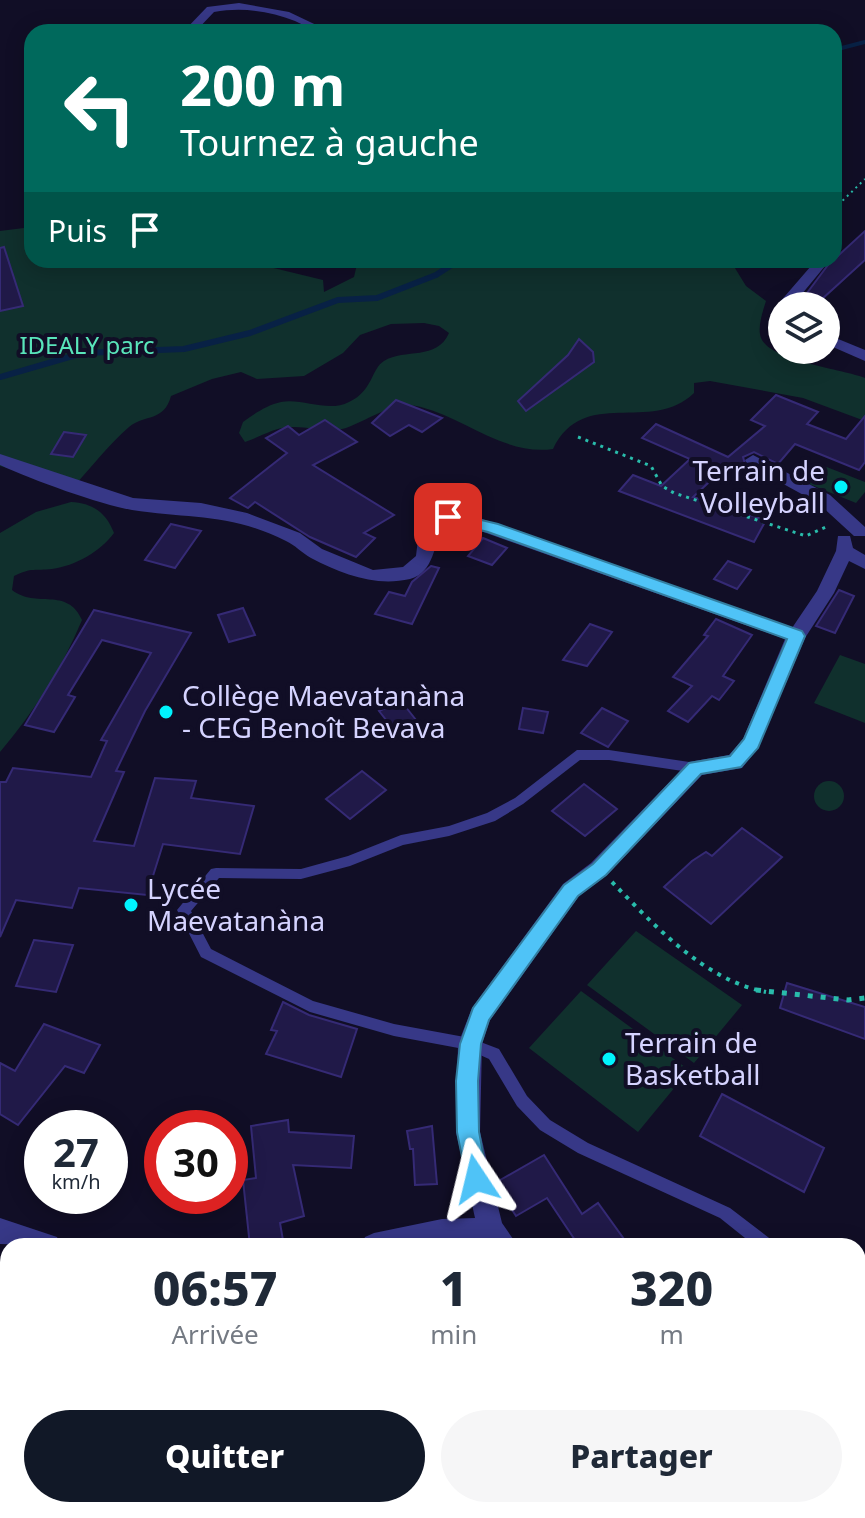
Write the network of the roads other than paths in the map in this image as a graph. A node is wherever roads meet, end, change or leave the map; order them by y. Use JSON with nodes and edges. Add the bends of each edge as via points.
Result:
{"nodes":[{"id":1,"x":197,"y":24,"type":"edge"},
{"id":2,"x":311,"y":24,"type":"edge"},
{"id":3,"x":816,"y":268,"type":"edge"},
{"id":4,"x":796,"y":292,"type":"edge"},
{"id":5,"x":840,"y":344,"type":"edge"},
{"id":6,"x":865,"y":356,"type":"edge"},
{"id":7,"x":0,"y":459,"type":"edge"},
{"id":8,"x":753,"y":460,"type":"dead end"},
{"id":9,"x":832,"y":519,"type":"junction"},
{"id":10,"x":862,"y":533,"type":"edge"},
{"id":11,"x":844,"y":549,"type":"junction"},
{"id":12,"x":865,"y":563,"type":"edge"},
{"id":13,"x":825,"y":593,"type":"junction"},
{"id":14,"x":796,"y":636,"type":"junction"},
{"id":15,"x":696,"y":768,"type":"junction"},
{"id":16,"x":470,"y":1044,"type":"junction"},
{"id":17,"x":0,"y":1231,"type":"edge"},
{"id":18,"x":22,"y":1238,"type":"edge"},
{"id":19,"x":413,"y":1238,"type":"edge"},
{"id":20,"x":498,"y":1238,"type":"edge"},
{"id":21,"x":758,"y":1238,"type":"edge"}],
"edges":[{"from":1,"to":2,"type":"street","via":[[211,9],[247,1],[287,11]]},
{"from":3,"to":4,"type":"street"},
{"from":5,"to":6,"type":"street"},
{"from":7,"to":14,"type":"street","via":[[132,504],[241,517],[371,576],[408,573],[425,558],[427,539],[438,521],[462,518]]},
{"from":8,"to":9,"type":"street","via":[[824,499]]},
{"from":9,"to":10,"type":"street"},
{"from":9,"to":11,"type":"street"},
{"from":10,"to":11,"type":"street","via":[[847,536]]},
{"from":11,"to":12,"type":"street"},
{"from":11,"to":13,"type":"street"},
{"from":12,"to":13,"type":"street"},
{"from":13,"to":14,"type":"street"},
{"from":14,"to":15,"type":"street","via":[[751,743],[735,762]]},
{"from":15,"to":16,"type":"street","via":[[599,869],[571,890],[480,1015]]},
{"from":15,"to":16,"type":"lane","via":[[577,755],[491,817],[301,874],[216,873],[184,910],[206,953],[310,1006]]},
{"from":16,"to":20,"type":"street","via":[[468,1132]]},
{"from":16,"to":21,"type":"lane","via":[[494,1054],[522,1101],[545,1125],[725,1213]]},
{"from":17,"to":18,"type":"street"},
{"from":19,"to":20,"type":"street","via":[[442,1232]]}]}
